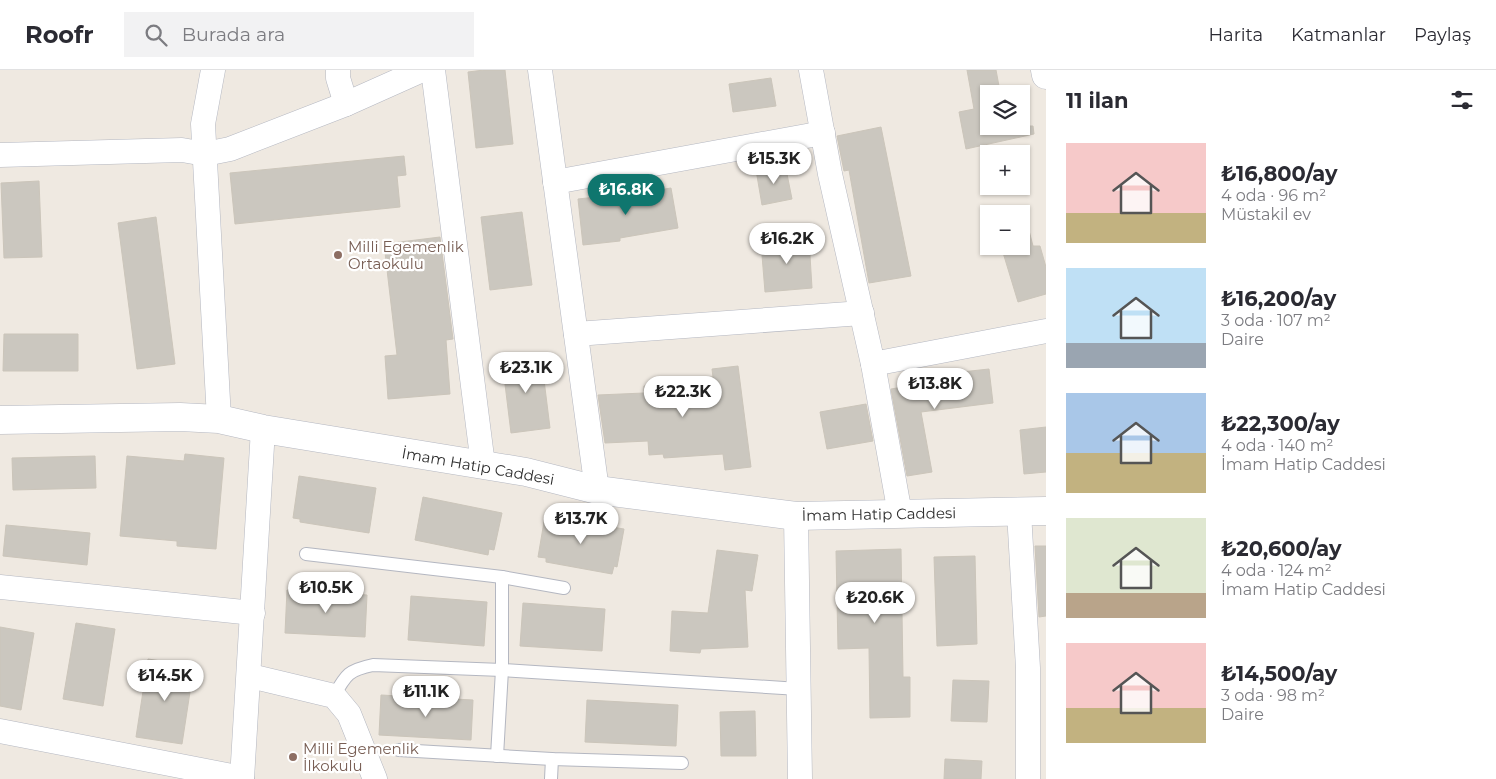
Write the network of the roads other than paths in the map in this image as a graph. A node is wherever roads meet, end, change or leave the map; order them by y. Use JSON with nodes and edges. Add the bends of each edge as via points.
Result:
{"nodes":[{"id":1,"x":213,"y":70,"type":"edge"},
{"id":2,"x":338,"y":70,"type":"edge"},
{"id":3,"x":422,"y":70,"type":"edge"},
{"id":4,"x":433,"y":70,"type":"edge"},
{"id":5,"x":540,"y":70,"type":"edge"},
{"id":6,"x":811,"y":70,"type":"edge"},
{"id":7,"x":1045,"y":70,"type":"edge"},
{"id":8,"x":1046,"y":75,"type":"edge"},
{"id":9,"x":346,"y":104,"type":"junction"},
{"id":10,"x":823,"y":133,"type":"junction"},
{"id":11,"x":205,"y":154,"type":"junction"},
{"id":12,"x":0,"y":155,"type":"edge"},
{"id":13,"x":555,"y":182,"type":"junction"},
{"id":14,"x":862,"y":313,"type":"junction"},
{"id":15,"x":1046,"y":331,"type":"edge"},
{"id":16,"x":576,"y":334,"type":"junction"},
{"id":17,"x":873,"y":364,"type":"junction"},
{"id":18,"x":220,"y":419,"type":"junction"},
{"id":19,"x":0,"y":420,"type":"edge"},
{"id":20,"x":263,"y":429,"type":"junction"},
{"id":21,"x":483,"y":465,"type":"junction"},
{"id":22,"x":597,"y":490,"type":"junction"},
{"id":23,"x":1046,"y":511,"type":"edge"},
{"id":24,"x":1019,"y":512,"type":"junction"},
{"id":25,"x":900,"y":514,"type":"junction"},
{"id":26,"x":796,"y":516,"type":"junction"},
{"id":27,"x":306,"y":554,"type":"dead end"},
{"id":28,"x":502,"y":577,"type":"junction"},
{"id":29,"x":0,"y":587,"type":"edge"},
{"id":30,"x":564,"y":588,"type":"dead end"},
{"id":31,"x":253,"y":613,"type":"junction"},
{"id":32,"x":502,"y":670,"type":"junction"},
{"id":33,"x":250,"y":676,"type":"junction"},
{"id":34,"x":799,"y":689,"type":"junction"},
{"id":35,"x":334,"y":696,"type":"junction"},
{"id":36,"x":0,"y":731,"type":"edge"},
{"id":37,"x":399,"y":750,"type":"dead end"},
{"id":38,"x":497,"y":756,"type":"junction"},
{"id":39,"x":552,"y":759,"type":"junction"},
{"id":40,"x":682,"y":763,"type":"dead end"},
{"id":41,"x":242,"y":779,"type":"edge"},
{"id":42,"x":375,"y":779,"type":"edge"},
{"id":43,"x":552,"y":779,"type":"edge"},
{"id":44,"x":800,"y":779,"type":"edge"},
{"id":45,"x":1028,"y":779,"type":"edge"}],
"edges":[{"from":1,"to":11,"type":"street","via":[[204,124]]},
{"from":2,"to":9,"type":"street"},
{"from":3,"to":9,"type":"street"},
{"from":4,"to":21,"type":"street"},
{"from":5,"to":13,"type":"street"},
{"from":6,"to":10,"type":"street"},
{"from":7,"to":8,"type":"street"},
{"from":9,"to":11,"type":"street","via":[[230,149]]},
{"from":10,"to":13,"type":"street"},
{"from":10,"to":14,"type":"street"},
{"from":11,"to":12,"type":"street","via":[[182,150]]},
{"from":11,"to":18,"type":"street"},
{"from":13,"to":16,"type":"street"},
{"from":14,"to":16,"type":"street"},
{"from":14,"to":17,"type":"street"},
{"from":15,"to":17,"type":"street"},
{"from":16,"to":22,"type":"street"},
{"from":17,"to":25,"type":"street"},
{"from":18,"to":19,"type":"street","name":"İmam Hatip Caddesi"},
{"from":18,"to":20,"type":"street","name":"İmam Hatip Caddesi"},
{"from":20,"to":21,"type":"street","name":"İmam Hatip Caddesi"},
{"from":20,"to":31,"type":"street"},
{"from":21,"to":22,"type":"street","name":"İmam Hatip Caddesi"},
{"from":22,"to":26,"type":"street","name":"İmam Hatip Caddesi"},
{"from":23,"to":24,"type":"street","name":"İmam Hatip Caddesi"},
{"from":24,"to":25,"type":"street","name":"İmam Hatip Caddesi"},
{"from":24,"to":45,"type":"street","via":[[1028,668]]},
{"from":25,"to":26,"type":"street","name":"İmam Hatip Caddesi"},
{"from":26,"to":34,"type":"street"},
{"from":27,"to":28,"type":"lane"},
{"from":28,"to":30,"type":"lane"},
{"from":28,"to":32,"type":"lane"},
{"from":29,"to":31,"type":"street"},
{"from":31,"to":33,"type":"street"},
{"from":32,"to":34,"type":"lane"},
{"from":32,"to":35,"type":"lane","via":[[373,665],[355,669],[346,675]]},
{"from":32,"to":38,"type":"lane"},
{"from":33,"to":35,"type":"street"},
{"from":33,"to":41,"type":"street"},
{"from":34,"to":44,"type":"street"},
{"from":35,"to":42,"type":"street","via":[[348,714]]},
{"from":36,"to":41,"type":"street"},
{"from":37,"to":38,"type":"lane"},
{"from":38,"to":39,"type":"lane"},
{"from":39,"to":40,"type":"lane"},
{"from":39,"to":43,"type":"lane"}]}
